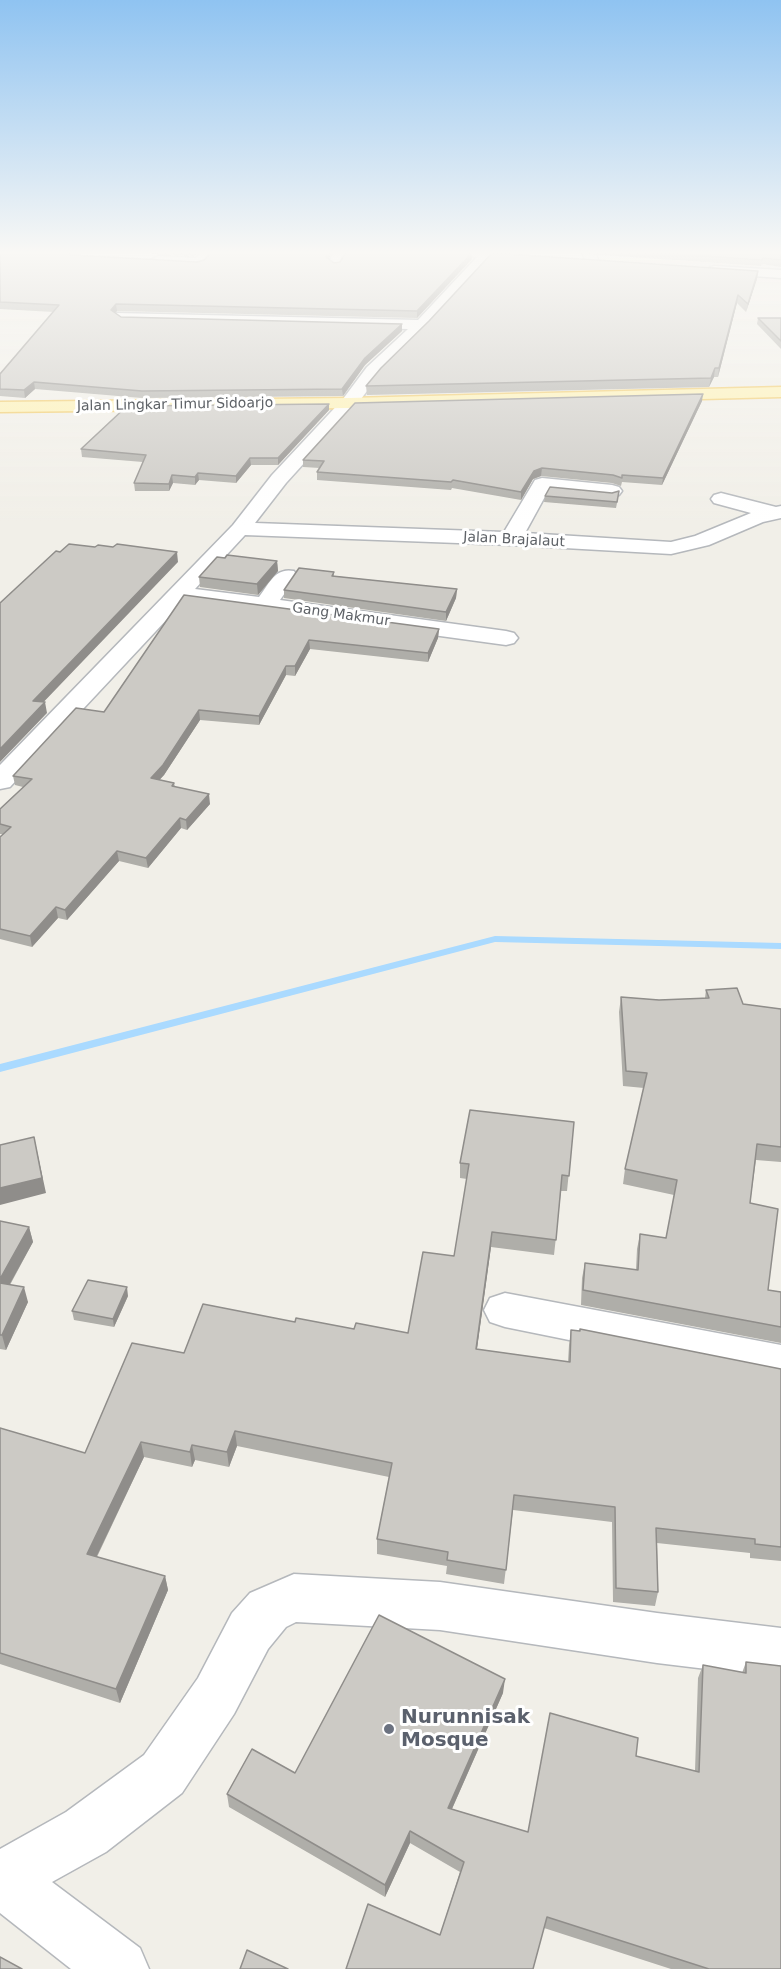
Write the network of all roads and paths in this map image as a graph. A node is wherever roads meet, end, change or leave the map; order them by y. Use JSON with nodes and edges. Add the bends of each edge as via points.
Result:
{"nodes":[{"id":1,"x":404,"y":342,"type":"edge"},
{"id":2,"x":781,"y":392,"type":"edge"},
{"id":3,"x":349,"y":404,"type":"junction"},
{"id":4,"x":0,"y":407,"type":"edge"},
{"id":5,"x":612,"y":490,"type":"edge"},
{"id":6,"x":721,"y":499,"type":"dead end"},
{"id":7,"x":777,"y":513,"type":"edge"},
{"id":8,"x":235,"y":534,"type":"junction"},
{"id":9,"x":511,"y":539,"type":"junction"},
{"id":10,"x":286,"y":576,"type":"dead end"},
{"id":11,"x":177,"y":593,"type":"junction"},
{"id":12,"x":265,"y":605,"type":"junction"},
{"id":13,"x":506,"y":638,"type":"dead end"},
{"id":14,"x":0,"y":782,"type":"edge"},
{"id":15,"x":505,"y":1310,"type":"dead end"},
{"id":16,"x":781,"y":1364,"type":"edge"},
{"id":17,"x":781,"y":1653,"type":"edge"},
{"id":18,"x":1,"y":1879,"type":"edge"},
{"id":19,"x":119,"y":1969,"type":"edge"}],
"edges":[{"from":1,"to":3,"type":"street","via":[[373,371]]},
{"from":2,"to":3,"type":"main road","name":"Jalan Lingkar Timur Sidoarjo"},
{"from":3,"to":4,"type":"main road","name":"Jalan Lingkar Timur Sidoarjo"},
{"from":3,"to":8,"type":"street","via":[[279,479]]},
{"from":5,"to":9,"type":"street","via":[[542,484]]},
{"from":6,"to":7,"type":"street"},
{"from":7,"to":9,"type":"street","name":"Jalan Brajalaut","via":[[712,538],[671,548]]},
{"from":8,"to":9,"type":"street","name":"Jalan Brajalaut"},
{"from":8,"to":11,"type":"street"},
{"from":10,"to":12,"type":"street"},
{"from":11,"to":12,"type":"street","name":"Gang Makmur"},
{"from":11,"to":14,"type":"street"},
{"from":12,"to":13,"type":"street","name":"Gang Makmur"},
{"from":15,"to":16,"type":"street"},
{"from":17,"to":18,"type":"street","via":[[440,1606],[294,1598],[268,1610],[250,1631],[216,1696],[163,1774],[86,1832]]},
{"from":18,"to":19,"type":"street"}]}
